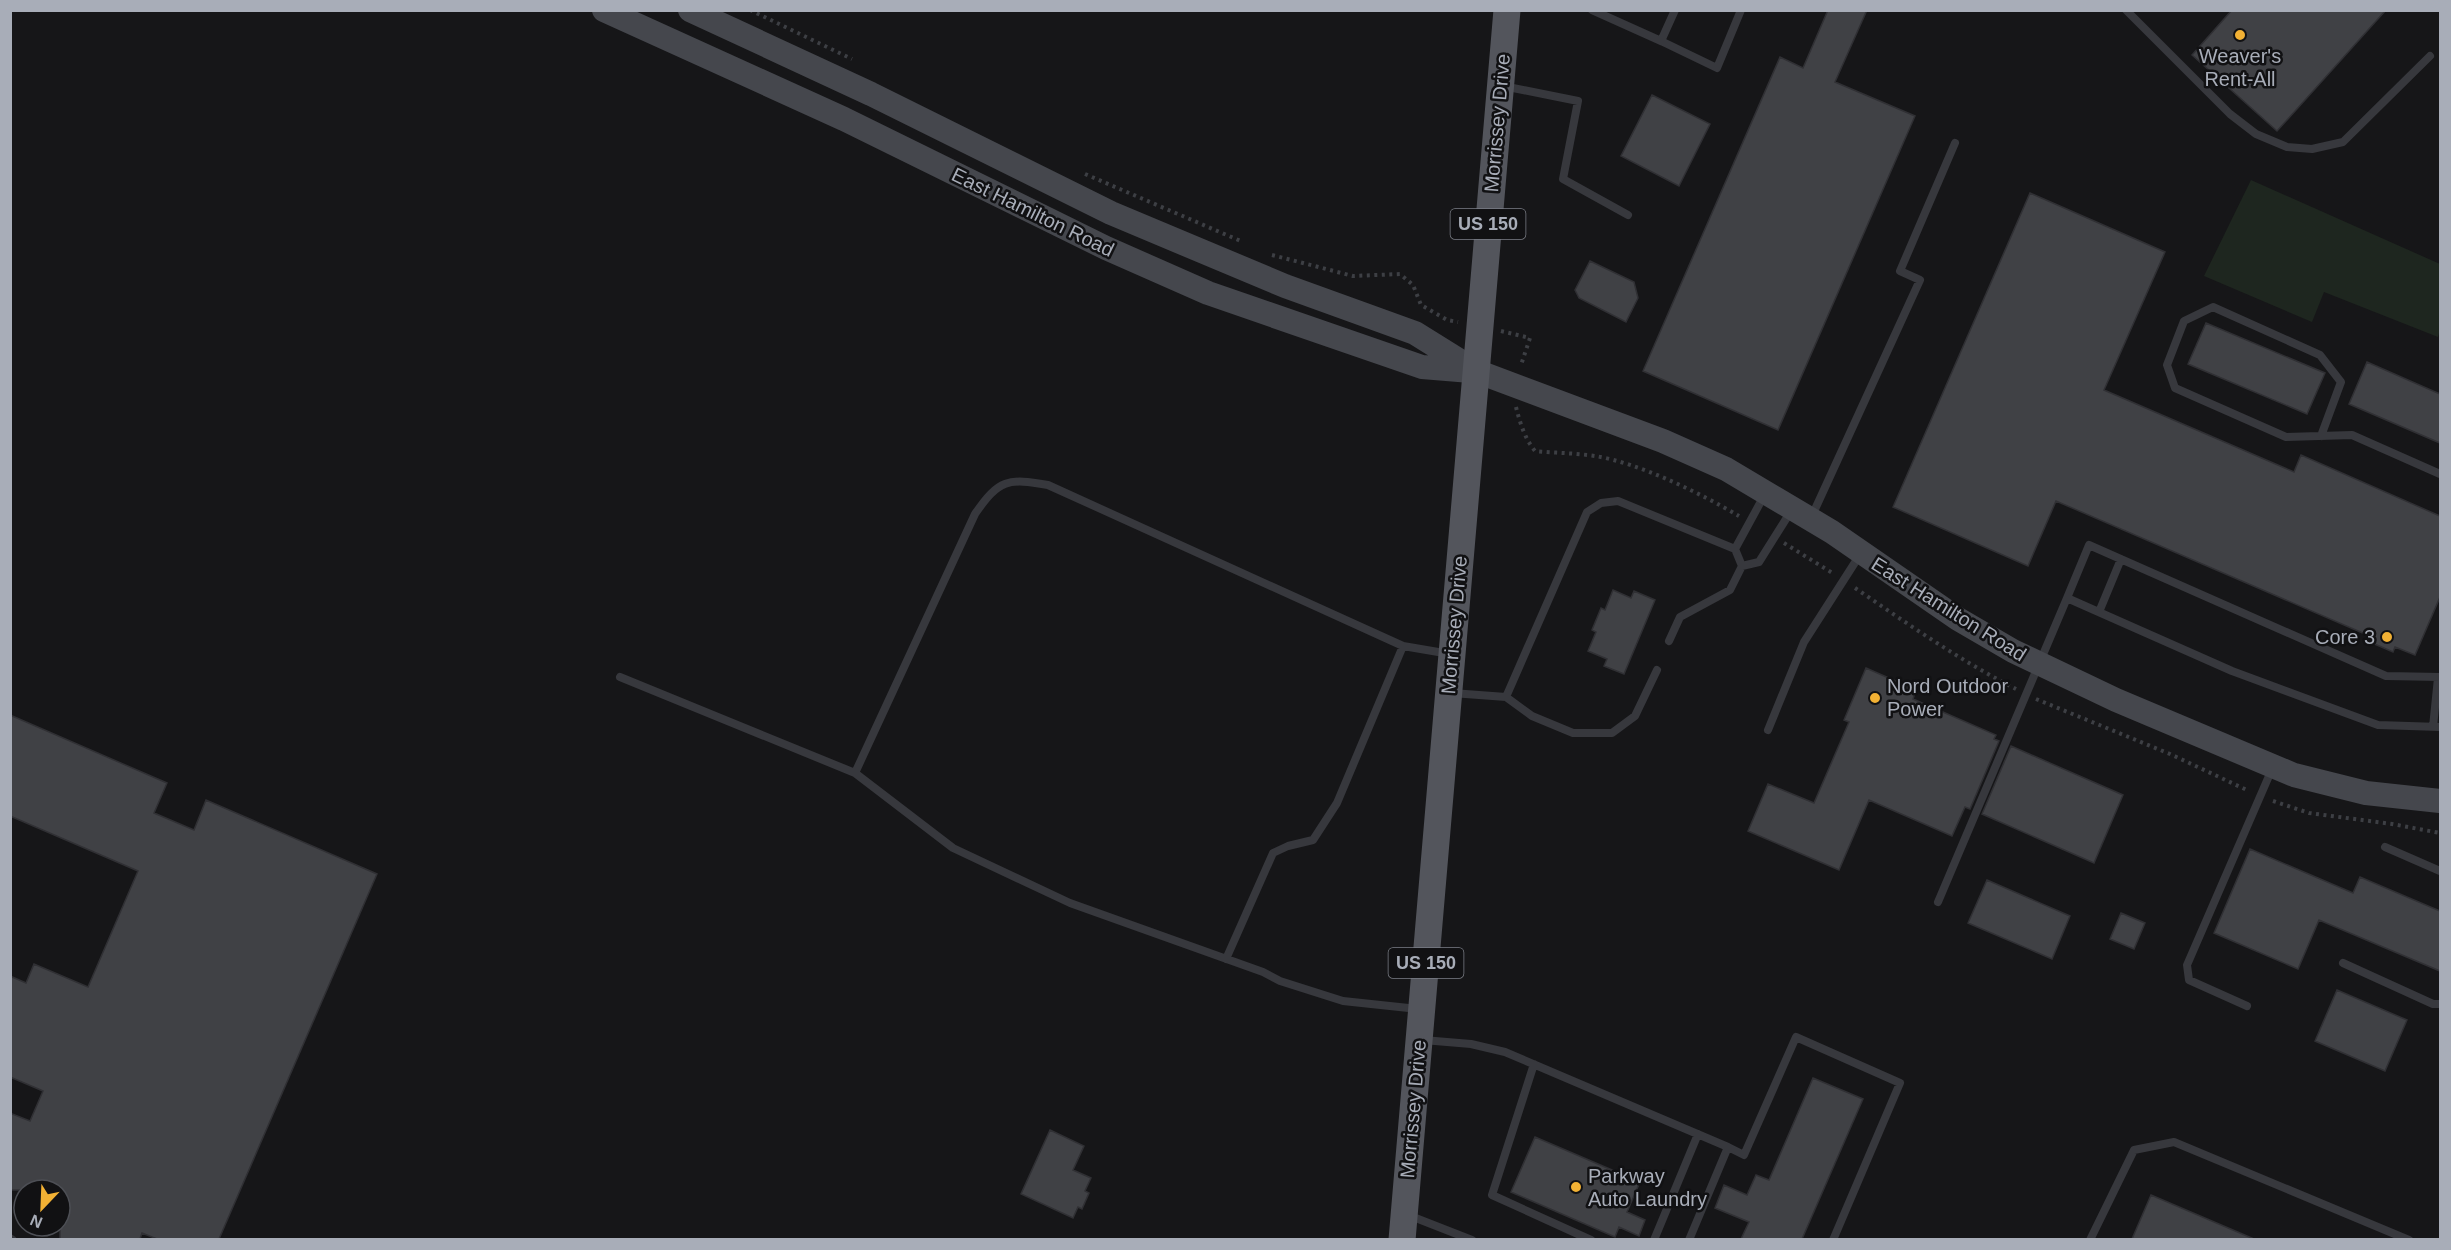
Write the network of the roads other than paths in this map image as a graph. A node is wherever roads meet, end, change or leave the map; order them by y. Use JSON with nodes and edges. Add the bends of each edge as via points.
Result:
{"nodes":[{"id":1,"x":604,"y":10,"type":"edge"},
{"id":2,"x":690,"y":10,"type":"edge"},
{"id":3,"x":1507,"y":10,"type":"edge"},
{"id":4,"x":1592,"y":10,"type":"edge"},
{"id":5,"x":1675,"y":10,"type":"edge"},
{"id":6,"x":1742,"y":10,"type":"edge"},
{"id":7,"x":2126,"y":10,"type":"edge"},
{"id":8,"x":1661,"y":41,"type":"junction"},
{"id":9,"x":2430,"y":56,"type":"dead end"},
{"id":10,"x":1500,"y":86,"type":"junction"},
{"id":11,"x":1954,"y":142,"type":"dead end"},
{"id":12,"x":1628,"y":215,"type":"dead end"},
{"id":13,"x":1476,"y":371,"type":"junction"},
{"id":14,"x":2320,"y":436,"type":"junction"},
{"id":15,"x":2440,"y":474,"type":"edge"},
{"id":16,"x":1767,"y":491,"type":"junction"},
{"id":17,"x":1802,"y":513,"type":"junction"},
{"id":18,"x":1735,"y":549,"type":"junction"},
{"id":19,"x":1861,"y":553,"type":"junction"},
{"id":20,"x":2121,"y":559,"type":"junction"},
{"id":21,"x":1742,"y":566,"type":"junction"},
{"id":22,"x":2067,"y":598,"type":"junction"},
{"id":23,"x":2099,"y":612,"type":"junction"},
{"id":24,"x":1669,"y":641,"type":"dead end"},
{"id":25,"x":1403,"y":646,"type":"junction"},
{"id":26,"x":1452,"y":655,"type":"junction"},
{"id":27,"x":2039,"y":664,"type":"junction"},
{"id":28,"x":1657,"y":670,"type":"dead end"},
{"id":29,"x":620,"y":677,"type":"dead end"},
{"id":30,"x":2439,"y":678,"type":"edge"},
{"id":31,"x":1449,"y":693,"type":"junction"},
{"id":32,"x":1506,"y":697,"type":"junction"},
{"id":33,"x":2437,"y":727,"type":"edge"},
{"id":34,"x":1768,"y":730,"type":"dead end"},
{"id":35,"x":2273,"y":766,"type":"junction"},
{"id":36,"x":855,"y":773,"type":"junction"},
{"id":37,"x":2440,"y":801,"type":"edge"},
{"id":38,"x":2385,"y":848,"type":"dead end"},
{"id":39,"x":2440,"y":872,"type":"edge"},
{"id":40,"x":1938,"y":902,"type":"dead end"},
{"id":41,"x":1226,"y":959,"type":"junction"},
{"id":42,"x":2343,"y":963,"type":"dead end"},
{"id":43,"x":2440,"y":1004,"type":"edge"},
{"id":44,"x":2247,"y":1006,"type":"dead end"},
{"id":45,"x":1422,"y":1009,"type":"junction"},
{"id":46,"x":1419,"y":1040,"type":"junction"},
{"id":47,"x":1534,"y":1064,"type":"junction"},
{"id":48,"x":1698,"y":1134,"type":"junction"},
{"id":49,"x":1728,"y":1147,"type":"junction"},
{"id":50,"x":1404,"y":1227,"type":"edge"},
{"id":51,"x":1472,"y":1239,"type":"edge"},
{"id":52,"x":1591,"y":1239,"type":"edge"},
{"id":53,"x":1654,"y":1239,"type":"edge"},
{"id":54,"x":1689,"y":1239,"type":"edge"},
{"id":55,"x":1833,"y":1239,"type":"edge"},
{"id":56,"x":2090,"y":1239,"type":"edge"},
{"id":57,"x":2409,"y":1239,"type":"edge"}],
"edges":[{"from":1,"to":13,"type":"main road","name":"East Hamilton Road","via":[[844,119],[1106,248],[1208,293],[1422,367]]},
{"from":2,"to":13,"type":"main road","name":"East Hamilton Road","via":[[872,94],[1111,213],[1285,286],[1415,333]]},
{"from":3,"to":10,"type":"main road","name":"Morrissey Drive","number":"US 150"},
{"from":4,"to":8,"type":"lane"},
{"from":5,"to":8,"type":"lane"},
{"from":6,"to":8,"type":"lane","via":[[1717,68]]},
{"from":7,"to":9,"type":"lane","via":[[2230,114],[2256,134],[2287,147],[2312,149],[2343,142]]},
{"from":10,"to":12,"type":"lane","via":[[1578,100],[1563,179]]},
{"from":10,"to":13,"type":"main road","name":"Morrissey Drive","number":"US 150"},
{"from":11,"to":17,"type":"lane","via":[[1900,271],[1920,280]]},
{"from":13,"to":16,"type":"main road","name":"East Hamilton Road","via":[[1663,441]]},
{"from":13,"to":26,"type":"main road","name":"Morrissey Drive","number":"US 150"},
{"from":14,"to":14,"type":"lane","via":[[2286,436],[2175,388],[2167,365],[2184,321],[2212,308],[2320,355],[2341,382]]},
{"from":14,"to":15,"type":"lane","via":[[2352,435]]},
{"from":16,"to":17,"type":"main road","name":"East Hamilton Road"},
{"from":16,"to":18,"type":"lane"},
{"from":17,"to":19,"type":"main road","name":"East Hamilton Road"},
{"from":17,"to":21,"type":"lane","via":[[1759,562]]},
{"from":18,"to":21,"type":"lane"},
{"from":18,"to":32,"type":"lane","via":[[1618,501],[1601,503],[1587,512]]},
{"from":19,"to":27,"type":"main road","name":"East Hamilton Road","via":[[1958,619]]},
{"from":19,"to":34,"type":"lane","via":[[1804,642]]},
{"from":20,"to":22,"type":"lane","via":[[2089,545]]},
{"from":20,"to":23,"type":"lane"},
{"from":20,"to":30,"type":"lane","via":[[2386,676]]},
{"from":21,"to":24,"type":"lane","via":[[1730,590],[1680,616]]},
{"from":22,"to":23,"type":"lane"},
{"from":22,"to":27,"type":"lane"},
{"from":23,"to":33,"type":"lane","via":[[2232,671],[2378,725]]},
{"from":25,"to":26,"type":"lane"},
{"from":25,"to":36,"type":"lane","via":[[1048,485],[1016,480],[986,498],[975,514]]},
{"from":25,"to":41,"type":"lane","via":[[1337,803],[1313,840],[1273,853]]},
{"from":26,"to":31,"type":"main road","name":"Morrissey Drive","number":"US 150"},
{"from":27,"to":35,"type":"main road","name":"East Hamilton Road"},
{"from":27,"to":40,"type":"lane"},
{"from":28,"to":32,"type":"lane","via":[[1635,716],[1612,733],[1574,733],[1532,716]]},
{"from":29,"to":36,"type":"lane"},
{"from":30,"to":33,"type":"lane"},
{"from":31,"to":32,"type":"lane"},
{"from":31,"to":45,"type":"main road","name":"Morrissey Drive","number":"US 150"},
{"from":35,"to":37,"type":"main road","name":"East Hamilton Road","via":[[2320,783],[2366,793]]},
{"from":35,"to":44,"type":"lane","via":[[2187,965],[2188,980]]},
{"from":36,"to":41,"type":"lane","via":[[952,848],[1070,903]]},
{"from":38,"to":39,"type":"lane"},
{"from":41,"to":45,"type":"lane","via":[[1343,1001]]},
{"from":42,"to":43,"type":"lane"},
{"from":45,"to":46,"type":"main road","name":"Morrissey Drive","number":"US 150"},
{"from":46,"to":47,"type":"lane","via":[[1471,1044]]},
{"from":46,"to":50,"type":"main road","name":"Morrissey Drive","number":"US 150"},
{"from":47,"to":48,"type":"lane"},
{"from":47,"to":52,"type":"lane","via":[[1492,1195]]},
{"from":48,"to":49,"type":"lane"},
{"from":48,"to":53,"type":"lane"},
{"from":49,"to":54,"type":"lane"},
{"from":49,"to":55,"type":"lane","via":[[1744,1155],[1796,1037],[1900,1083]]},
{"from":50,"to":51,"type":"lane"},
{"from":56,"to":57,"type":"lane","via":[[2134,1150],[2174,1142]]}]}
